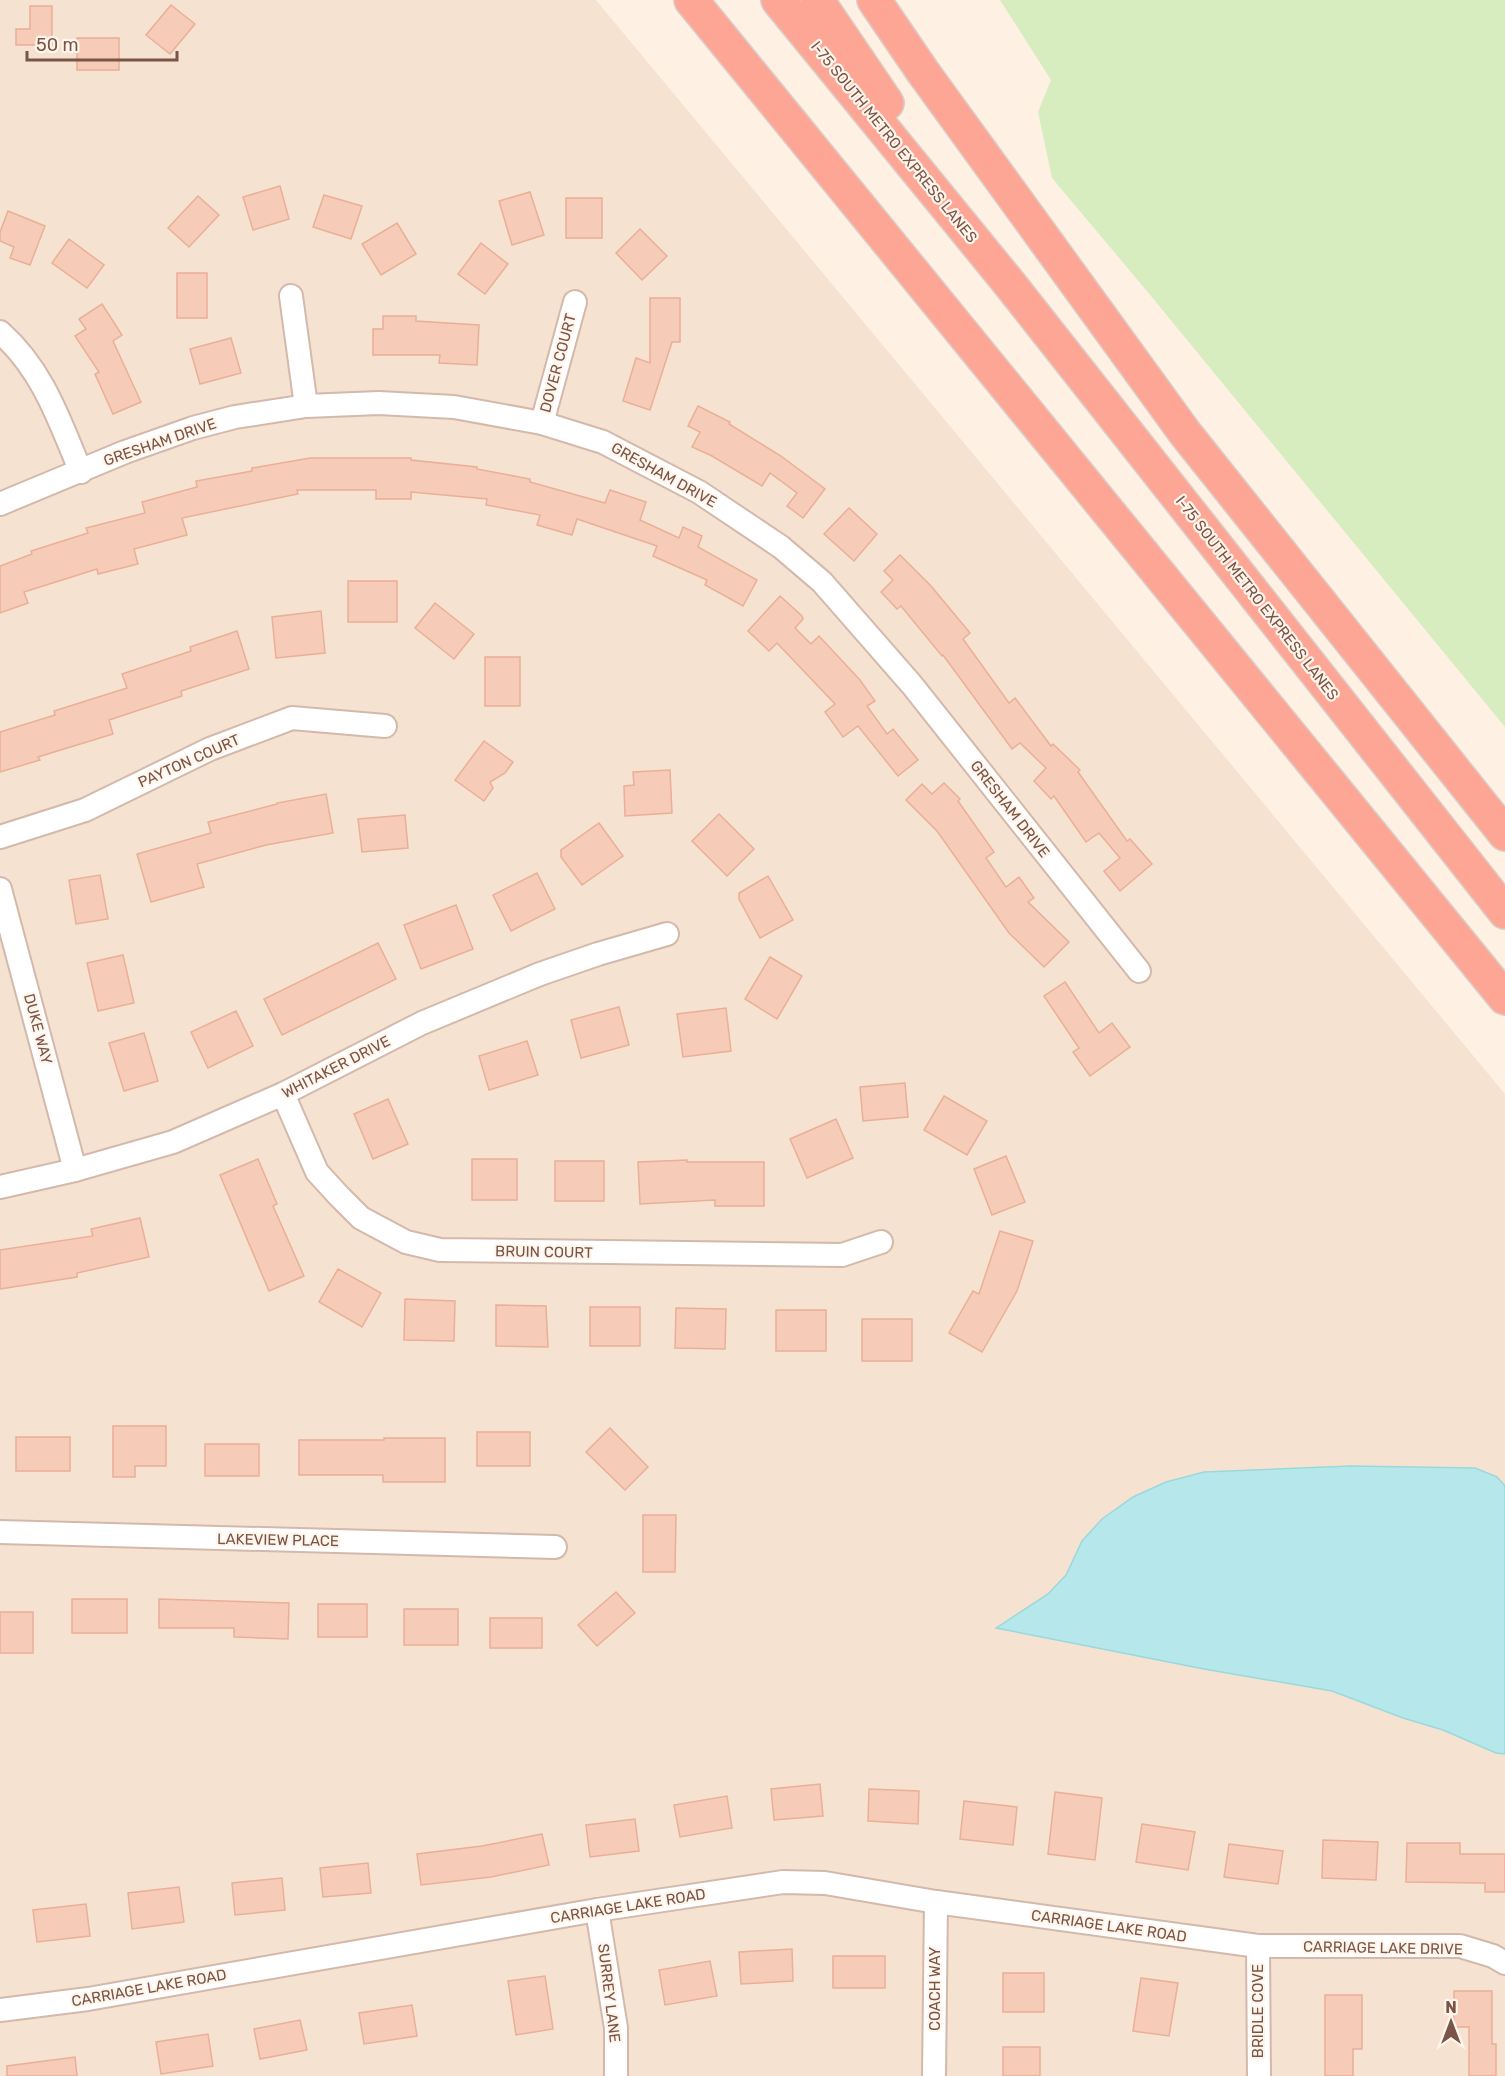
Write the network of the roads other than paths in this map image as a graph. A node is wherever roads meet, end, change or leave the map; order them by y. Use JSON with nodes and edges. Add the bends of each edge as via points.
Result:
{"nodes":[{"id":1,"x":691,"y":0,"type":"edge"},
{"id":2,"x":778,"y":0,"type":"edge"},
{"id":3,"x":817,"y":0,"type":"edge"},
{"id":4,"x":874,"y":0,"type":"edge"},
{"id":5,"x":1009,"y":284,"type":"junction"},
{"id":6,"x":291,"y":296,"type":"dead end"},
{"id":7,"x":574,"y":302,"type":"dead end"},
{"id":8,"x":0,"y":332,"type":"edge"},
{"id":9,"x":306,"y":406,"type":"junction"},
{"id":10,"x":542,"y":423,"type":"junction"},
{"id":11,"x":81,"y":472,"type":"junction"},
{"id":12,"x":0,"y":504,"type":"edge"},
{"id":13,"x":385,"y":726,"type":"dead end"},
{"id":14,"x":1505,"y":834,"type":"edge"},
{"id":15,"x":0,"y":837,"type":"edge"},
{"id":16,"x":0,"y":889,"type":"edge"},
{"id":17,"x":1505,"y":912,"type":"edge"},
{"id":18,"x":667,"y":934,"type":"dead end"},
{"id":19,"x":1139,"y":971,"type":"dead end"},
{"id":20,"x":1505,"y":998,"type":"edge"},
{"id":21,"x":283,"y":1094,"type":"junction"},
{"id":22,"x":75,"y":1170,"type":"junction"},
{"id":23,"x":0,"y":1187,"type":"edge"},
{"id":24,"x":881,"y":1242,"type":"dead end"},
{"id":25,"x":0,"y":1532,"type":"edge"},
{"id":26,"x":555,"y":1547,"type":"dead end"},
{"id":27,"x":936,"y":1902,"type":"junction"},
{"id":28,"x":597,"y":1910,"type":"junction"},
{"id":29,"x":1258,"y":1946,"type":"junction"},
{"id":30,"x":1505,"y":1963,"type":"edge"},
{"id":31,"x":0,"y":2010,"type":"edge"},
{"id":32,"x":616,"y":2076,"type":"edge"},
{"id":33,"x":934,"y":2076,"type":"edge"},
{"id":34,"x":1258,"y":2076,"type":"edge"}],
"edges":[{"from":1,"to":20,"type":"highway"},
{"from":2,"to":5,"type":"highway","name":"I-75 SOUTH METRO EXPRESS LANES"},
{"from":3,"to":5,"type":"highway","name":"I-75 SOUTH METRO EXPRESS LANES"},
{"from":4,"to":14,"type":"highway","via":[[922,72],[1185,433]]},
{"from":5,"to":17,"type":"highway","name":"I-75 SOUTH METRO EXPRESS LANES"},
{"from":6,"to":9,"type":"street"},
{"from":7,"to":10,"type":"street","name":"DOVER COURT"},
{"from":8,"to":11,"type":"street","via":[[43,384]]},
{"from":9,"to":10,"type":"street","name":"GRESHAM DRIVE","via":[[379,403],[454,407]]},
{"from":9,"to":11,"type":"street","name":"GRESHAM DRIVE","via":[[193,428]]},
{"from":10,"to":19,"type":"street","name":"GRESHAM DRIVE","via":[[603,442],[699,492],[781,547],[822,582],[912,685]]},
{"from":11,"to":12,"type":"street","name":"GRESHAM DRIVE"},
{"from":13,"to":15,"type":"street","name":"PAYTON COURT","via":[[292,718],[210,749],[85,810]]},
{"from":16,"to":22,"type":"street","name":"DUKE WAY"},
{"from":18,"to":21,"type":"street","name":"WHITAKER DRIVE","via":[[529,979],[422,1023]]},
{"from":21,"to":22,"type":"street","name":"WHITAKER DRIVE","via":[[173,1142]]},
{"from":21,"to":24,"type":"street","name":"BRUIN COURT","via":[[317,1172],[361,1218],[406,1242],[440,1250],[842,1255]]},
{"from":22,"to":23,"type":"street","name":"WHITAKER DRIVE"},
{"from":25,"to":26,"type":"street","name":"LAKEVIEW PLACE"},
{"from":27,"to":28,"type":"street","name":"CARRIAGE LAKE ROAD","via":[[825,1884],[783,1882]]},
{"from":27,"to":29,"type":"street","name":"CARRIAGE LAKE ROAD"},
{"from":27,"to":33,"type":"street","name":"COACH WAY"},
{"from":28,"to":31,"type":"street","name":"CARRIAGE LAKE ROAD","via":[[100,1997]]},
{"from":28,"to":32,"type":"street","name":"SURREY LANE","via":[[616,2028]]},
{"from":29,"to":30,"type":"street","name":"CARRIAGE LAKE DRIVE","via":[[1460,1946]]},
{"from":29,"to":34,"type":"street","name":"BRIDLE COVE"}]}
